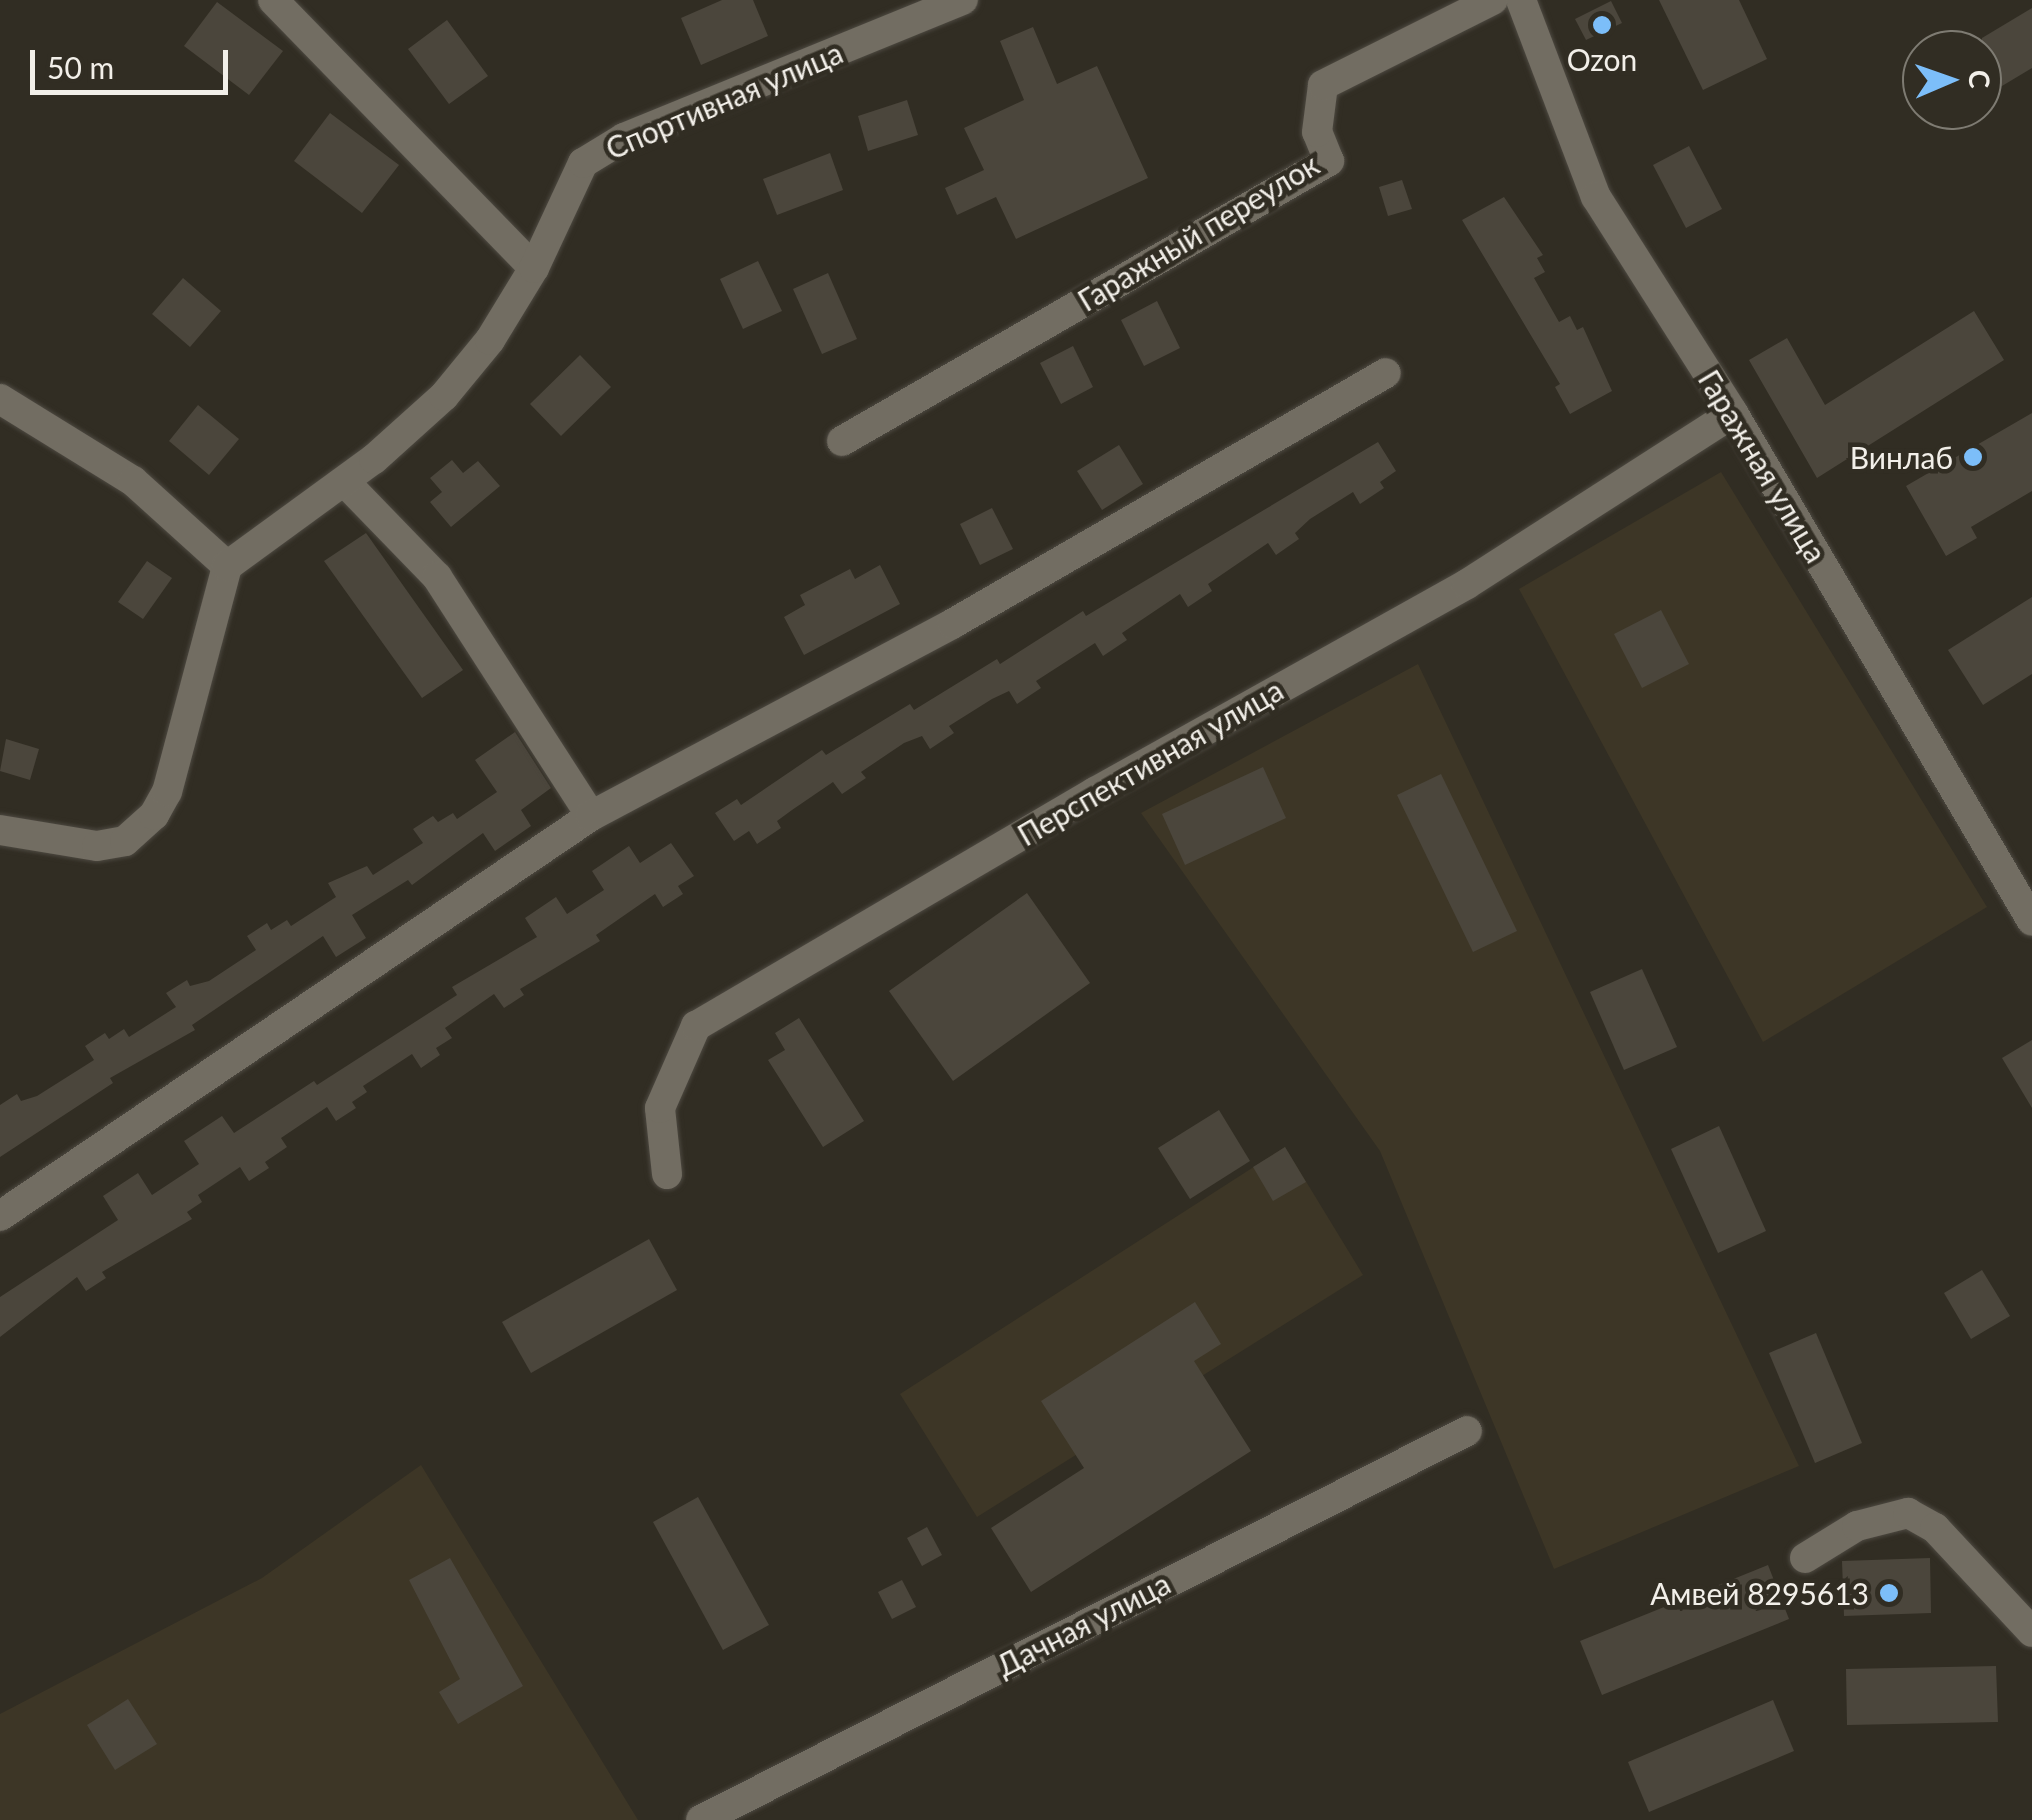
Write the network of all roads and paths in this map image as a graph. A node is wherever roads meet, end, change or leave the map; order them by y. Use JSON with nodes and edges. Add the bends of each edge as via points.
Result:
{"nodes":[{"id":1,"x":273,"y":0,"type":"edge"},
{"id":2,"x":963,"y":0,"type":"edge"},
{"id":3,"x":1493,"y":0,"type":"edge"},
{"id":4,"x":1521,"y":0,"type":"edge"},
{"id":5,"x":534,"y":268,"type":"junction"},
{"id":6,"x":1386,"y":373,"type":"dead end"},
{"id":7,"x":0,"y":399,"type":"edge"},
{"id":8,"x":1733,"y":413,"type":"junction"},
{"id":9,"x":842,"y":441,"type":"dead end"},
{"id":10,"x":345,"y":482,"type":"junction"},
{"id":11,"x":228,"y":566,"type":"junction"},
{"id":12,"x":591,"y":816,"type":"junction"},
{"id":13,"x":0,"y":830,"type":"edge"},
{"id":14,"x":2032,"y":920,"type":"edge"},
{"id":15,"x":667,"y":1174,"type":"dead end"},
{"id":16,"x":0,"y":1216,"type":"edge"},
{"id":17,"x":1467,"y":1431,"type":"dead end"},
{"id":18,"x":1806,"y":1558,"type":"dead end"},
{"id":19,"x":2032,"y":1632,"type":"edge"},
{"id":20,"x":701,"y":1820,"type":"edge"}],
"edges":[{"from":1,"to":5,"type":"street"},
{"from":2,"to":5,"type":"street","name":"Спортивная улица","via":[[624,138],[582,163]]},
{"from":3,"to":9,"type":"street","name":"Гаражный переулок","via":[[1322,85],[1317,132],[1329,160]]},
{"from":4,"to":8,"type":"street","name":"Гаражная улица","via":[[1596,197]]},
{"from":5,"to":10,"type":"street","name":"Спортивная улица","via":[[490,340],[444,396]]},
{"from":6,"to":12,"type":"street","via":[[952,624]]},
{"from":7,"to":11,"type":"street","via":[[133,481]]},
{"from":8,"to":14,"type":"street","name":"Гаражная улица"},
{"from":8,"to":15,"type":"street","name":"Перспективная улица","via":[[1467,584],[696,1026],[660,1108]]},
{"from":10,"to":11,"type":"street","name":"Спортивная улица"},
{"from":10,"to":12,"type":"street","via":[[438,578]]},
{"from":11,"to":13,"type":"street","via":[[167,792],[154,816],[125,841],[97,846]]},
{"from":12,"to":16,"type":"street"},
{"from":17,"to":20,"type":"street","name":"Дачная улица"},
{"from":18,"to":19,"type":"street","via":[[1858,1526],[1908,1513],[1934,1528]]}]}
